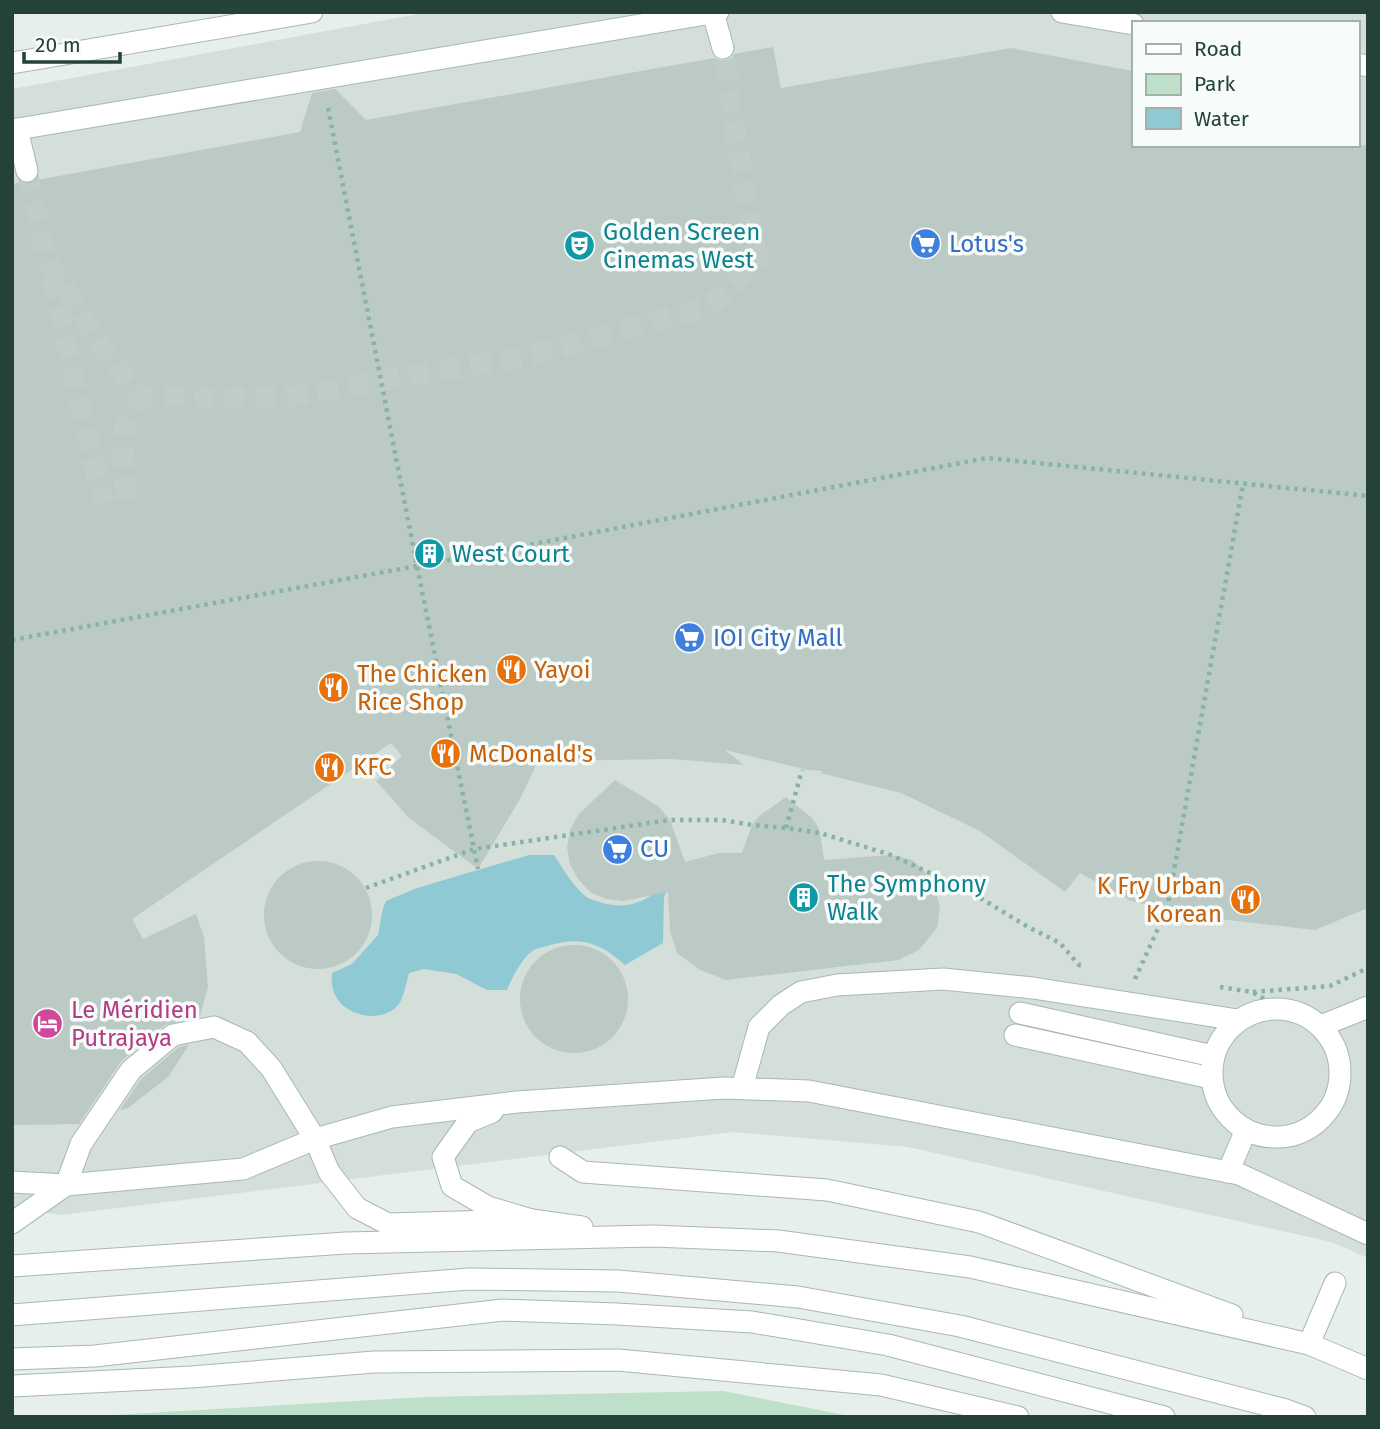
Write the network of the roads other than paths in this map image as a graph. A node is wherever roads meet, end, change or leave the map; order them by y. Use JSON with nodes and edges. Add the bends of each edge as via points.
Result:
{"nodes":[{"id":1,"x":312,"y":12,"type":"edge"},
{"id":2,"x":1062,"y":12,"type":"edge"},
{"id":3,"x":716,"y":13,"type":"edge"},
{"id":4,"x":1132,"y":24,"type":"edge"},
{"id":5,"x":723,"y":48,"type":"tunnel mouth"},
{"id":6,"x":12,"y":63,"type":"edge"},
{"id":7,"x":15,"y":129,"type":"edge"},
{"id":8,"x":27,"y":171,"type":"tunnel mouth"},
{"id":9,"x":1368,"y":1007,"type":"edge"},
{"id":10,"x":1020,"y":1013,"type":"dead end"},
{"id":11,"x":1238,"y":1020,"type":"junction"},
{"id":12,"x":1321,"y":1026,"type":"junction"},
{"id":13,"x":1015,"y":1035,"type":"dead end"},
{"id":14,"x":1213,"y":1056,"type":"junction"},
{"id":15,"x":1211,"y":1077,"type":"junction"},
{"id":16,"x":742,"y":1088,"type":"junction"},
{"id":17,"x":517,"y":1102,"type":"junction"},
{"id":18,"x":1246,"y":1130,"type":"junction"},
{"id":19,"x":315,"y":1139,"type":"junction"},
{"id":20,"x":560,"y":1157,"type":"dead end"},
{"id":21,"x":1228,"y":1172,"type":"junction"},
{"id":22,"x":12,"y":1181,"type":"edge"},
{"id":23,"x":66,"y":1185,"type":"junction"},
{"id":24,"x":532,"y":1220,"type":"junction"},
{"id":25,"x":12,"y":1223,"type":"edge"},
{"id":26,"x":1368,"y":1234,"type":"edge"},
{"id":27,"x":653,"y":1236,"type":"junction"},
{"id":28,"x":12,"y":1266,"type":"edge"},
{"id":29,"x":1335,"y":1283,"type":"dead end"},
{"id":30,"x":12,"y":1315,"type":"edge"},
{"id":31,"x":1310,"y":1344,"type":"junction"},
{"id":32,"x":12,"y":1359,"type":"edge"},
{"id":33,"x":1368,"y":1368,"type":"edge"},
{"id":34,"x":12,"y":1386,"type":"edge"},
{"id":35,"x":1018,"y":1417,"type":"edge"},
{"id":36,"x":1164,"y":1417,"type":"edge"},
{"id":37,"x":1305,"y":1417,"type":"edge"}],
"edges":[{"from":1,"to":6,"type":"street"},
{"from":2,"to":4,"type":"street"},
{"from":3,"to":5,"type":"street"},
{"from":3,"to":7,"type":"street"},
{"from":7,"to":8,"type":"street"},
{"from":9,"to":12,"type":"street"},
{"from":10,"to":14,"type":"street"},
{"from":11,"to":12,"type":"street","via":[[1258,1010],[1281,1008],[1303,1013]]},
{"from":11,"to":14,"type":"street"},
{"from":11,"to":16,"type":"street","via":[[943,978],[838,985],[801,992],[759,1027]]},
{"from":12,"to":18,"type":"street","via":[[1334,1042],[1340,1062],[1335,1102],[1306,1130],[1286,1136]]},
{"from":13,"to":15,"type":"street"},
{"from":14,"to":15,"type":"street"},
{"from":15,"to":18,"type":"street","via":[[1229,1118]]},
{"from":16,"to":17,"type":"street"},
{"from":16,"to":21,"type":"street","via":[[809,1091]]},
{"from":17,"to":19,"type":"street","via":[[392,1117]]},
{"from":17,"to":24,"type":"street","via":[[468,1122],[443,1157],[452,1186],[488,1207]]},
{"from":18,"to":21,"type":"street"},
{"from":19,"to":23,"type":"street","via":[[243,1168]]},
{"from":19,"to":23,"type":"street","via":[[271,1068],[247,1042],[214,1027],[173,1035],[131,1070],[81,1144]]},
{"from":19,"to":24,"type":"street","via":[[329,1172],[357,1208],[388,1224]]},
{"from":20,"to":31,"type":"street","via":[[583,1172],[827,1191],[979,1222]]},
{"from":21,"to":26,"type":"street"},
{"from":22,"to":23,"type":"street"},
{"from":23,"to":25,"type":"street"},
{"from":24,"to":27,"type":"street"},
{"from":27,"to":28,"type":"street","via":[[346,1243]]},
{"from":27,"to":31,"type":"street","via":[[778,1241],[970,1267]]},
{"from":29,"to":31,"type":"street"},
{"from":30,"to":37,"type":"street","via":[[469,1279],[618,1281],[798,1297],[960,1326]]},
{"from":31,"to":33,"type":"street"},
{"from":32,"to":36,"type":"street","via":[[95,1356],[503,1310],[617,1314],[752,1322],[888,1345]]},
{"from":34,"to":35,"type":"street","via":[[374,1362],[618,1360],[881,1385]]}]}
